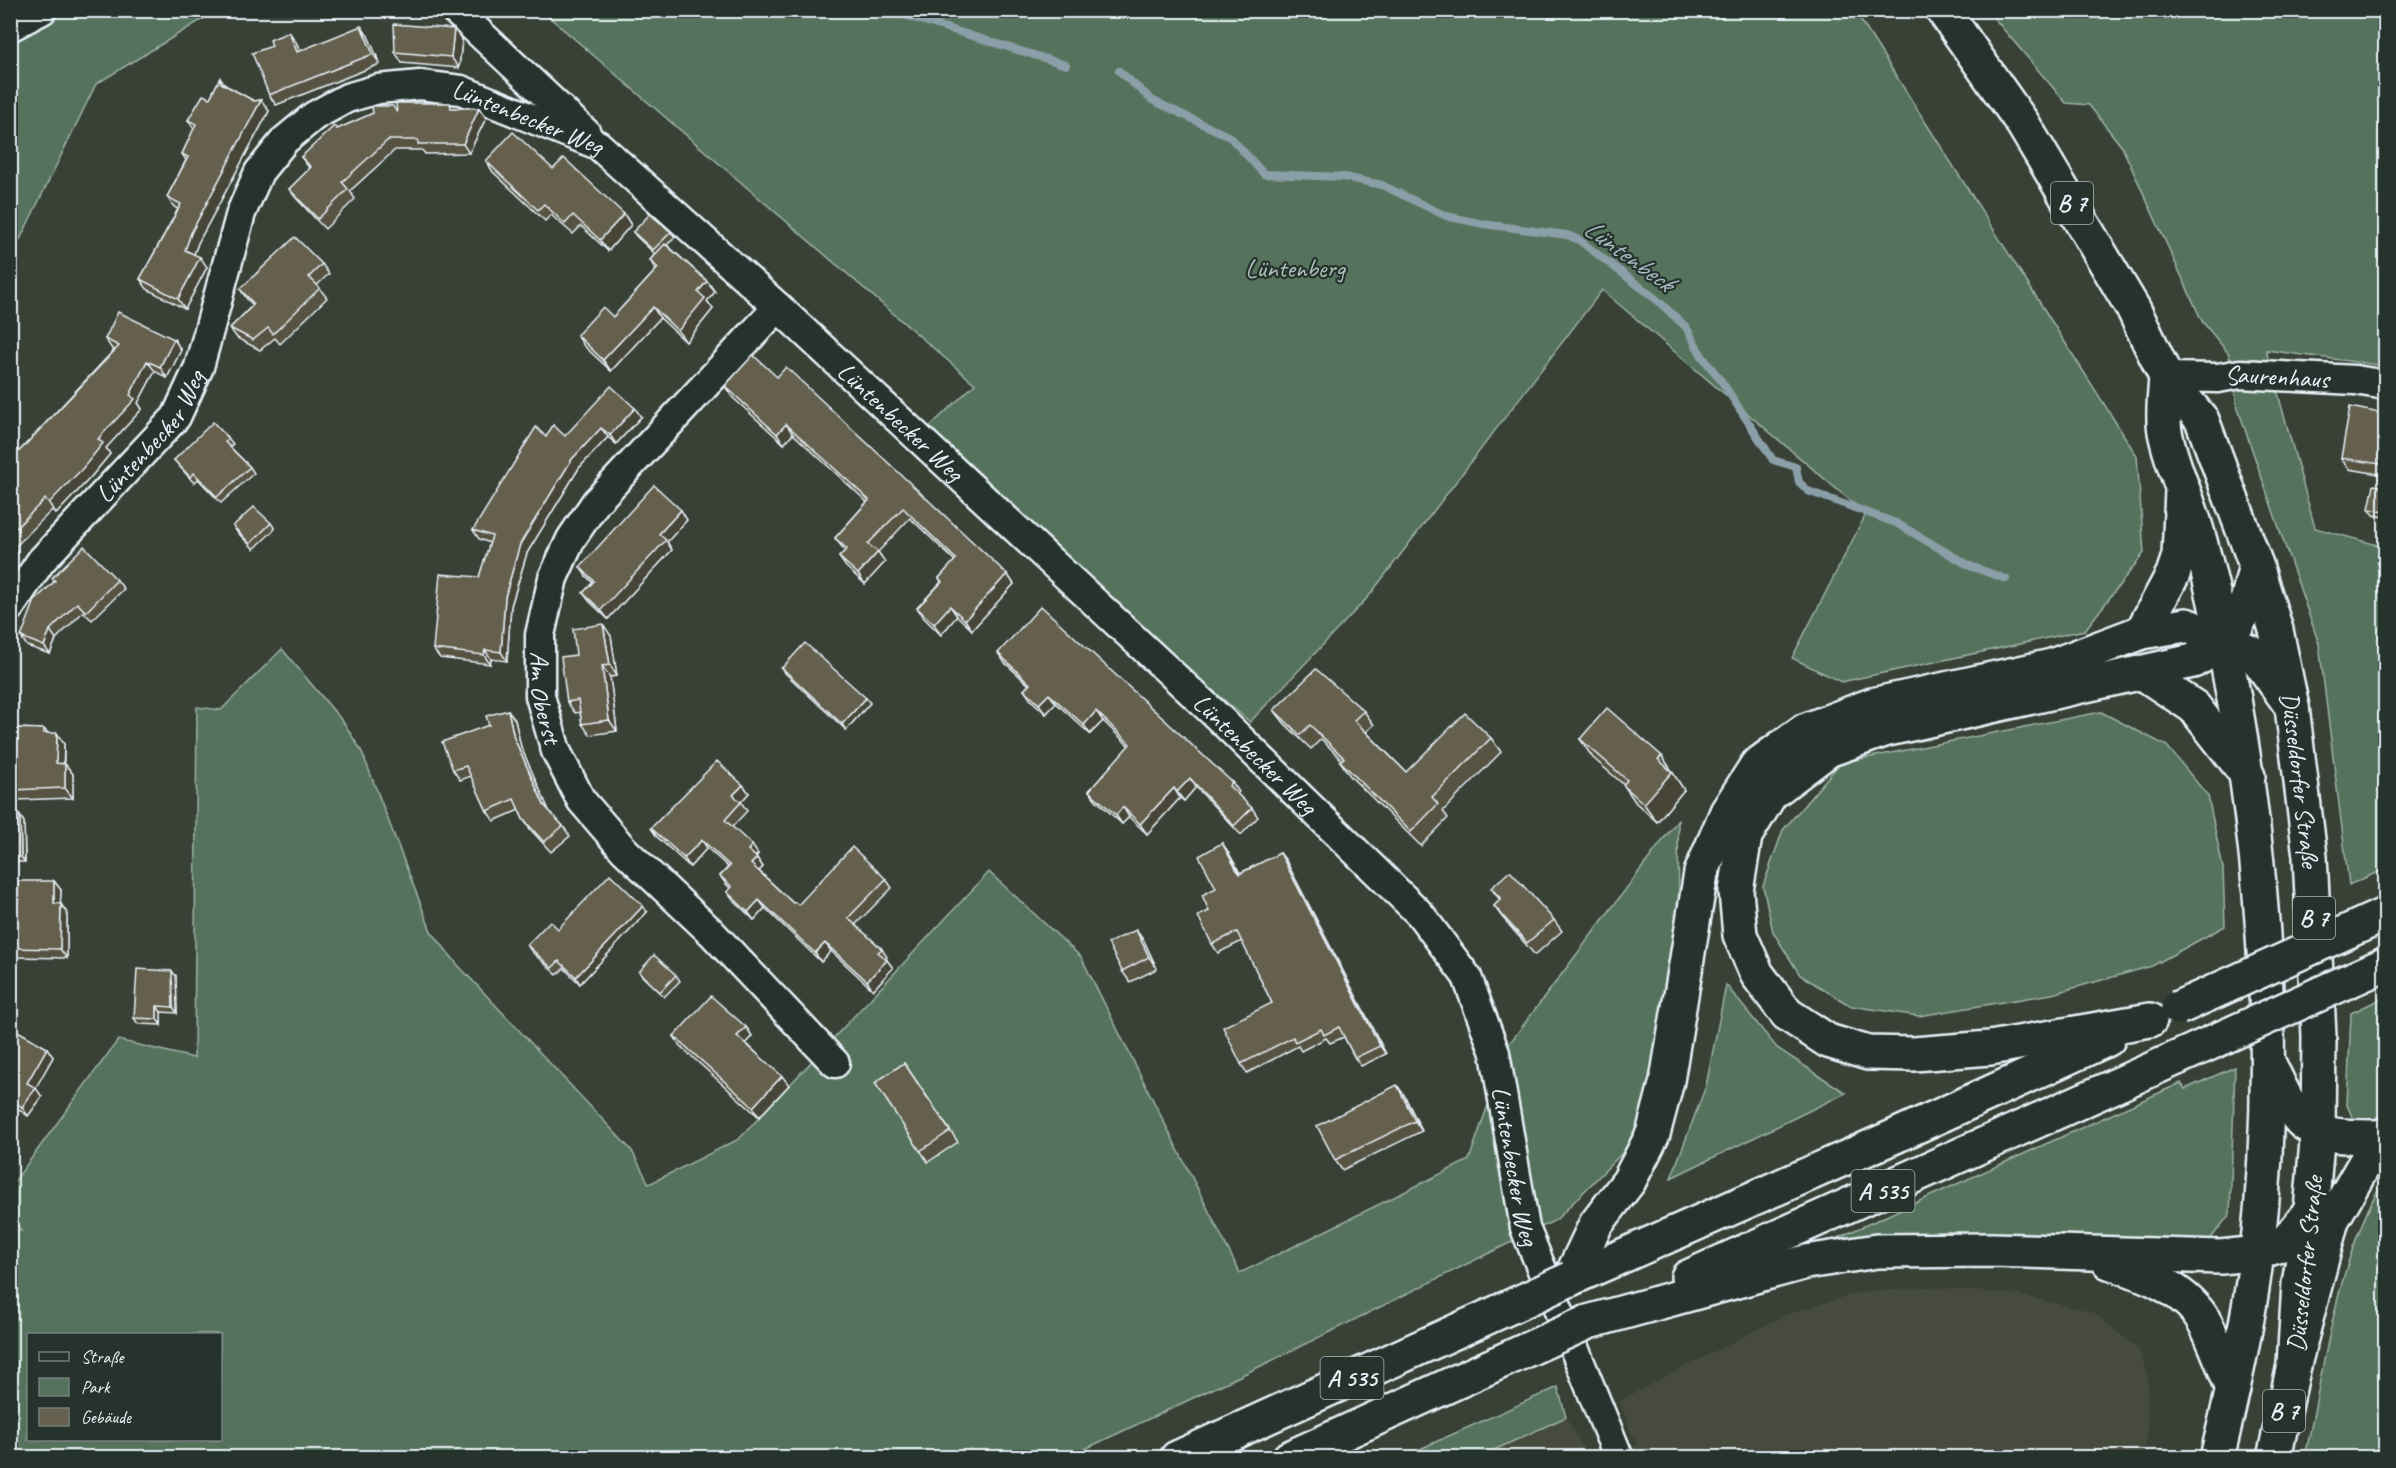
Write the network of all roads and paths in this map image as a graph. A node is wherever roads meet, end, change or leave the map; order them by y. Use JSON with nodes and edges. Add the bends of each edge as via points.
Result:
{"nodes":[{"id":1,"x":42,"y":10,"type":"edge"},
{"id":2,"x":455,"y":10,"type":"edge"},
{"id":3,"x":1943,"y":10,"type":"edge"},
{"id":4,"x":10,"y":27,"type":"edge"},
{"id":5,"x":598,"y":145,"type":"junction"},
{"id":6,"x":778,"y":307,"type":"junction"},
{"id":7,"x":2166,"y":377,"type":"junction"},
{"id":8,"x":2385,"y":385,"type":"edge"},
{"id":9,"x":2182,"y":490,"type":"junction"},
{"id":10,"x":2256,"y":565,"type":"junction"},
{"id":11,"x":10,"y":607,"type":"edge"},
{"id":12,"x":2142,"y":632,"type":"junction"},
{"id":13,"x":2224,"y":641,"type":"junction"},
{"id":14,"x":2144,"y":673,"type":"junction"},
{"id":15,"x":2292,"y":707,"type":"junction"},
{"id":16,"x":2248,"y":776,"type":"junction"},
{"id":17,"x":2385,"y":915,"type":"edge"},
{"id":18,"x":2385,"y":964,"type":"edge"},
{"id":19,"x":2164,"y":1014,"type":"junction"},
{"id":20,"x":2268,"y":1062,"type":"junction"},
{"id":21,"x":835,"y":1063,"type":"dead end"},
{"id":22,"x":2318,"y":1130,"type":"junction"},
{"id":23,"x":2383,"y":1135,"type":"edge"},
{"id":24,"x":2311,"y":1211,"type":"junction"},
{"id":25,"x":2082,"y":1252,"type":"junction"},
{"id":26,"x":2257,"y":1253,"type":"junction"},
{"id":27,"x":1570,"y":1279,"type":"junction"},
{"id":28,"x":1588,"y":1322,"type":"junction"},
{"id":29,"x":2294,"y":1365,"type":"junction"},
{"id":30,"x":2233,"y":1389,"type":"junction"},
{"id":31,"x":1177,"y":1458,"type":"edge"},
{"id":32,"x":1289,"y":1458,"type":"edge"},
{"id":33,"x":1619,"y":1458,"type":"edge"},
{"id":34,"x":2217,"y":1458,"type":"edge"},
{"id":35,"x":2274,"y":1458,"type":"edge"}],
"edges":[{"from":1,"to":4,"type":"street"},
{"from":2,"to":5,"type":"street"},
{"from":3,"to":7,"type":"main road","name":"Düsseldorfer Straße","number":"B 7","via":[[2023,124],[2079,214],[2134,310]]},
{"from":5,"to":6,"type":"street","name":"Lüntenbecker Weg"},
{"from":5,"to":11,"type":"street","name":"Lüntenbecker Weg","via":[[460,90],[420,85],[357,95],[314,116],[285,140],[259,172],[241,213],[199,367],[176,417],[41,561]]},
{"from":6,"to":21,"type":"street","name":"Am Oberst","via":[[596,502],[571,539],[553,578],[540,635],[540,696],[556,751],[581,800],[624,850],[711,932]]},
{"from":6,"to":33,"type":"street","name":"Lüntenbecker Weg","via":[[1227,725],[1420,914],[1467,977],[1495,1053],[1525,1228]]},
{"from":7,"to":8,"type":"street","name":"Saurenhaus","via":[[2218,378],[2240,374]]},
{"from":7,"to":9,"type":"main road","name":"Düsseldorfer Straße","number":"B 7","via":[[2165,431]]},
{"from":7,"to":10,"type":"main road","name":"Düsseldorfer Straße","number":"B 7","via":[[2202,420]]},
{"from":9,"to":12,"type":"main road","via":[[2179,556]]},
{"from":9,"to":13,"type":"main road","name":"Düsseldorfer Straße","number":"B 7","via":[[2194,521]]},
{"from":10,"to":13,"type":"main road","via":[[2243,617]]},
{"from":10,"to":15,"type":"main road","name":"Düsseldorfer Straße","number":"B 7","via":[[2276,630]]},
{"from":12,"to":13,"type":"main road","via":[[2186,625]]},
{"from":12,"to":27,"type":"main road","via":[[2052,666],[1872,705],[1804,731],[1757,765],[1727,812],[1701,873],[1667,1081],[1653,1134],[1629,1181],[1596,1224]]},
{"from":13,"to":14,"type":"main road","via":[[2193,661]]},
{"from":13,"to":15,"type":"main road","via":[[2254,654]]},
{"from":13,"to":16,"type":"main road","name":"Düsseldorfer Straße","number":"B 7"},
{"from":14,"to":16,"type":"main road","via":[[2194,707]]},
{"from":14,"to":19,"type":"main road","via":[[1884,730],[1828,750],[1771,793],[1745,836],[1736,891],[1740,935],[1748,955],[1787,1014],[1828,1041],[1868,1053],[1990,1048]]},
{"from":15,"to":22,"type":"main road","name":"Düsseldorfer Straße","number":"B 7","via":[[2316,943]]},
{"from":16,"to":20,"type":"main road","name":"Düsseldorfer Straße","number":"B 7","via":[[2266,951]]},
{"from":17,"to":19,"type":"main road","number":"A 535","bridge":true},
{"from":18,"to":28,"type":"main road","number":"A 535","bridge":true},
{"from":19,"to":27,"type":"main road","number":"A 535"},
{"from":20,"to":22,"type":"main road","via":[[2298,1118]]},
{"from":20,"to":26,"type":"main road","name":"Düsseldorfer Straße","number":"B 7"},
{"from":22,"to":23,"type":"main road","via":[[2348,1138]]},
{"from":22,"to":24,"type":"main road","name":"Düsseldorfer Straße","number":"B 7"},
{"from":23,"to":29,"type":"main road","via":[[2332,1220]]},
{"from":24,"to":26,"type":"main road","via":[[2285,1243]]},
{"from":24,"to":29,"type":"main road","name":"Düsseldorfer Straße","number":"B 7","via":[[2299,1284]]},
{"from":25,"to":26,"type":"main road","via":[[2221,1257]]},
{"from":25,"to":28,"type":"main road","via":[[1921,1249],[1865,1253],[1806,1262]]},
{"from":25,"to":30,"type":"main road","via":[[2150,1276],[2178,1293],[2199,1313]]},
{"from":26,"to":30,"type":"main road","name":"Düsseldorfer Straße","number":"B 7"},
{"from":27,"to":31,"type":"main road","number":"A 535","bridge":true},
{"from":28,"to":32,"type":"main road","number":"A 535","bridge":true},
{"from":29,"to":35,"type":"main road","name":"Düsseldorfer Straße","number":"B 7"},
{"from":30,"to":34,"type":"main road","name":"Düsseldorfer Straße","number":"B 7"}]}
